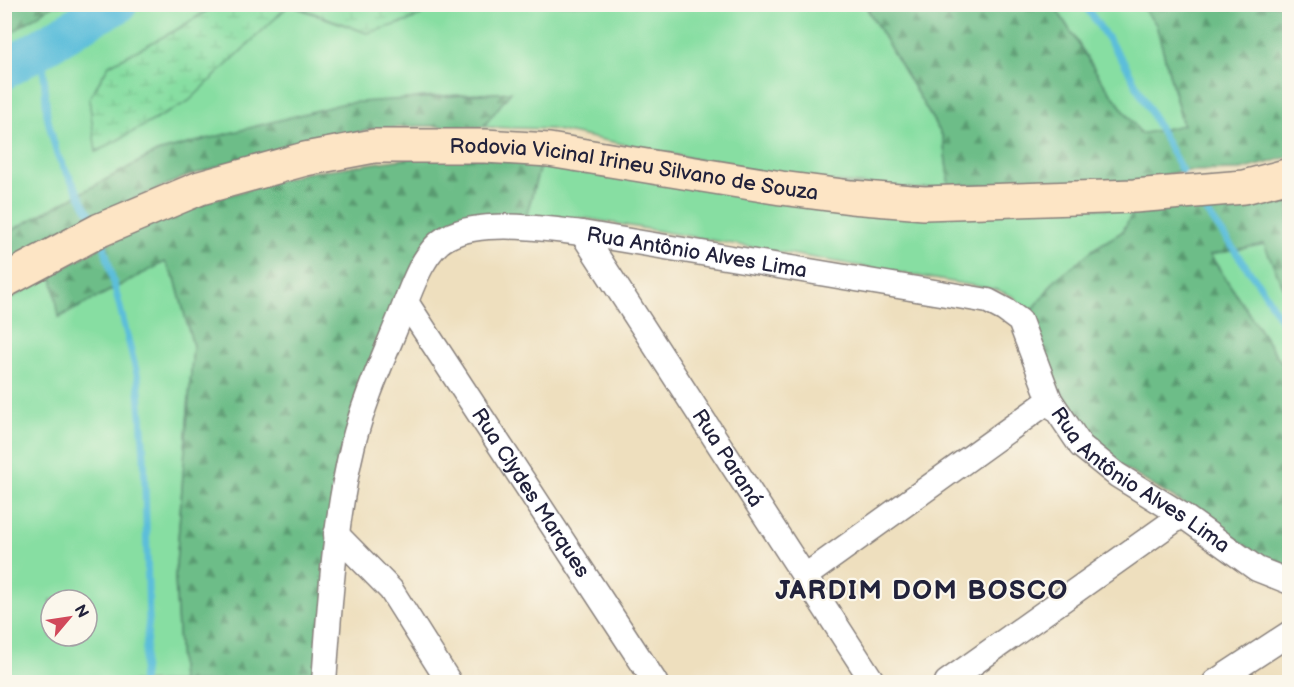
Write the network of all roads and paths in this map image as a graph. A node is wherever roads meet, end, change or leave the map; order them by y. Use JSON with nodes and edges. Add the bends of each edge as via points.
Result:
{"nodes":[{"id":1,"x":1290,"y":175,"type":"edge"},
{"id":2,"x":582,"y":233,"type":"junction"},
{"id":3,"x":4,"y":281,"type":"edge"},
{"id":4,"x":406,"y":302,"type":"junction"},
{"id":5,"x":1050,"y":400,"type":"junction"},
{"id":6,"x":1182,"y":515,"type":"junction"},
{"id":7,"x":336,"y":534,"type":"junction"},
{"id":8,"x":804,"y":577,"type":"junction"},
{"id":9,"x":1290,"y":582,"type":"edge"},
{"id":10,"x":1290,"y":633,"type":"edge"},
{"id":11,"x":324,"y":682,"type":"edge"},
{"id":12,"x":449,"y":682,"type":"edge"},
{"id":13,"x":655,"y":682,"type":"edge"},
{"id":14,"x":873,"y":682,"type":"edge"},
{"id":15,"x":947,"y":682,"type":"edge"},
{"id":16,"x":1215,"y":682,"type":"edge"}],
"edges":[{"from":1,"to":3,"type":"main road","name":"Rodovia Vicinal Irineu Silvano de Souza","via":[[1244,187],[1134,196],[924,203],[781,188],[549,150],[374,146],[305,159],[200,188],[100,230]]},
{"from":2,"to":4,"type":"street","name":"Rua Antônio Alves Lima","via":[[528,227],[478,228],[447,237],[424,260]]},
{"from":2,"to":5,"type":"street","name":"Rua Antônio Alves Lima","via":[[988,301],[1020,321]]},
{"from":2,"to":8,"type":"street","name":"Rua Paraná"},
{"from":4,"to":7,"type":"street","name":"Rua Antônio Alves Lima","via":[[365,404]]},
{"from":4,"to":13,"type":"street","name":"Rua Clydes Marques"},
{"from":5,"to":6,"type":"street","name":"Rua Antônio Alves Lima","via":[[1081,446],[1117,475]]},
{"from":5,"to":8,"type":"street"},
{"from":6,"to":9,"type":"street","name":"Rua Antônio Alves Lima","via":[[1257,569]]},
{"from":6,"to":15,"type":"street"},
{"from":7,"to":11,"type":"street","name":"Rua Antônio Alves Lima"},
{"from":7,"to":12,"type":"street","via":[[391,590]]},
{"from":8,"to":14,"type":"street","name":"Rua Paraná"},
{"from":10,"to":16,"type":"street"}]}
